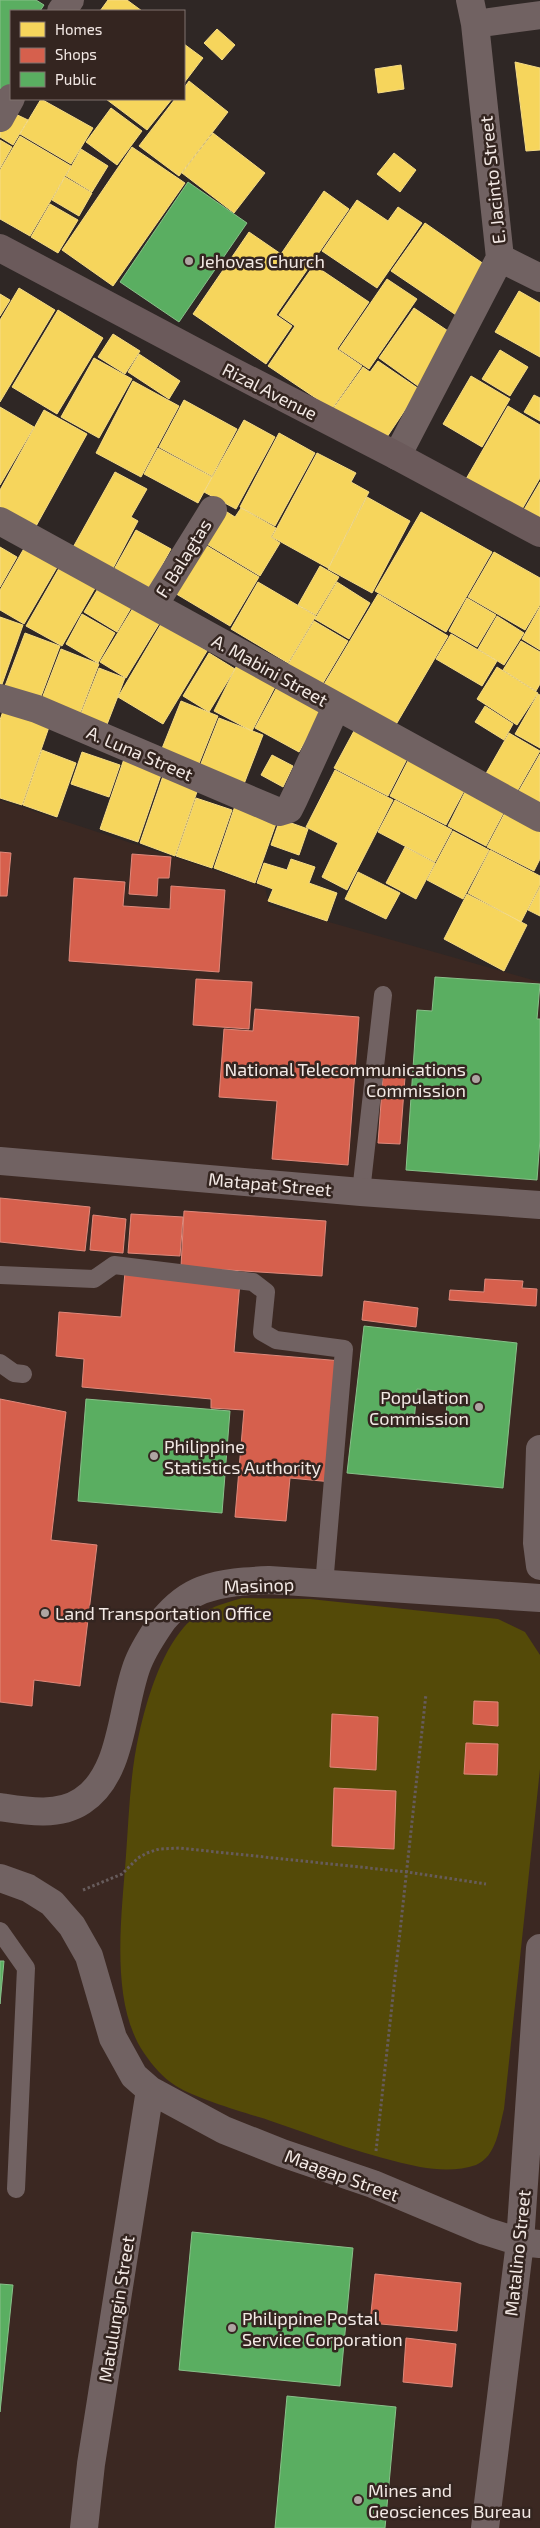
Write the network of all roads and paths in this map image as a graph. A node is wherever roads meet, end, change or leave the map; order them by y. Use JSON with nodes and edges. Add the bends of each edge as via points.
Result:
{"nodes":[{"id":1,"x":70,"y":0,"type":"edge"},
{"id":2,"x":62,"y":10,"type":"edge"},
{"id":3,"x":473,"y":12,"type":"edge"},
{"id":4,"x":540,"y":15,"type":"edge"},
{"id":5,"x":10,"y":100,"type":"edge"},
{"id":6,"x":0,"y":118,"type":"edge"},
{"id":7,"x":0,"y":248,"type":"edge"},
{"id":8,"x":500,"y":258,"type":"junction"},
{"id":9,"x":540,"y":278,"type":"edge"},
{"id":10,"x":397,"y":456,"type":"junction"},
{"id":11,"x":213,"y":510,"type":"dead end"},
{"id":12,"x":0,"y":521,"type":"edge"},
{"id":13,"x":540,"y":533,"type":"edge"},
{"id":14,"x":154,"y":605,"type":"junction"},
{"id":15,"x":0,"y":698,"type":"edge"},
{"id":16,"x":336,"y":707,"type":"junction"},
{"id":17,"x":540,"y":818,"type":"edge"},
{"id":18,"x":383,"y":995,"type":"dead end"},
{"id":19,"x":0,"y":1161,"type":"edge"},
{"id":20,"x":361,"y":1192,"type":"junction"},
{"id":21,"x":540,"y":1205,"type":"edge"},
{"id":22,"x":0,"y":1275,"type":"edge"},
{"id":23,"x":0,"y":1363,"type":"edge"},
{"id":24,"x":23,"y":1374,"type":"dead end"},
{"id":25,"x":540,"y":1449,"type":"edge"},
{"id":26,"x":540,"y":1566,"type":"edge"},
{"id":27,"x":324,"y":1585,"type":"junction"},
{"id":28,"x":540,"y":1598,"type":"edge"},
{"id":29,"x":426,"y":1694,"type":"dead end"},
{"id":30,"x":0,"y":1807,"type":"edge"},
{"id":31,"x":407,"y":1872,"type":"junction"},
{"id":32,"x":0,"y":1878,"type":"edge"},
{"id":33,"x":486,"y":1884,"type":"dead end"},
{"id":34,"x":52,"y":1903,"type":"junction"},
{"id":35,"x":0,"y":1931,"type":"edge"},
{"id":36,"x":540,"y":1961,"type":"edge"},
{"id":37,"x":150,"y":2090,"type":"junction"},
{"id":38,"x":373,"y":2184,"type":"junction"},
{"id":39,"x":16,"y":2188,"type":"dead end"},
{"id":40,"x":530,"y":2243,"type":"edge"},
{"id":41,"x":84,"y":2528,"type":"edge"},
{"id":42,"x":485,"y":2528,"type":"edge"}],
"edges":[{"from":1,"to":2,"type":"street"},
{"from":3,"to":4,"type":"street"},
{"from":3,"to":8,"type":"street","name":"E. Jacinto Street"},
{"from":5,"to":6,"type":"street"},
{"from":7,"to":10,"type":"street","name":"Rizal Avenue"},
{"from":8,"to":9,"type":"street"},
{"from":8,"to":10,"type":"street","name":"E. Jacinto Street"},
{"from":10,"to":13,"type":"street","name":"Rizal Avenue"},
{"from":11,"to":14,"type":"street","name":"F. Balagtas"},
{"from":12,"to":14,"type":"street","name":"A. Mabini Street"},
{"from":14,"to":16,"type":"street","name":"A. Mabini Street"},
{"from":15,"to":16,"type":"street","name":"A. Luna Street","via":[[37,709],[279,812],[289,808]]},
{"from":16,"to":17,"type":"street","name":"A. Mabini Street"},
{"from":18,"to":20,"type":"lane"},
{"from":19,"to":20,"type":"street","name":"Matapat Street"},
{"from":20,"to":21,"type":"street","name":"Matapat Street"},
{"from":22,"to":27,"type":"lane","via":[[94,1279],[114,1265],[253,1282],[266,1292],[262,1332],[276,1340],[344,1349]]},
{"from":23,"to":24,"type":"lane","via":[[14,1373]]},
{"from":25,"to":26,"type":"street","via":[[537,1543]]},
{"from":27,"to":28,"type":"street","name":"Masinop"},
{"from":27,"to":30,"type":"street","name":"Masinop","via":[[269,1580],[229,1582],[200,1590],[174,1607],[156,1630],[138,1664],[122,1725],[101,1785],[82,1802],[54,1810],[34,1812]]},
{"from":29,"to":31,"type":"path"},
{"from":31,"to":33,"type":"path"},
{"from":31,"to":34,"type":"path","via":[[179,1848],[159,1850],[138,1858],[122,1874]]},
{"from":31,"to":38,"type":"path"},
{"from":32,"to":34,"type":"street","name":"Maagap Street","via":[[28,1888]]},
{"from":34,"to":37,"type":"street","name":"Maagap Street","via":[[72,1926],[89,1956],[113,2038],[125,2061],[134,2076]]},
{"from":35,"to":39,"type":"lane","via":[[26,1968]]},
{"from":36,"to":40,"type":"street","name":"Matalino Street"},
{"from":37,"to":38,"type":"street","name":"Maagap Street","via":[[224,2130]]},
{"from":37,"to":41,"type":"street","name":"Matulungin Street","via":[[91,2464]]},
{"from":38,"to":40,"type":"street","name":"Maagap Street","via":[[485,2231]]},
{"from":40,"to":42,"type":"street","name":"Matalino Street"}]}
